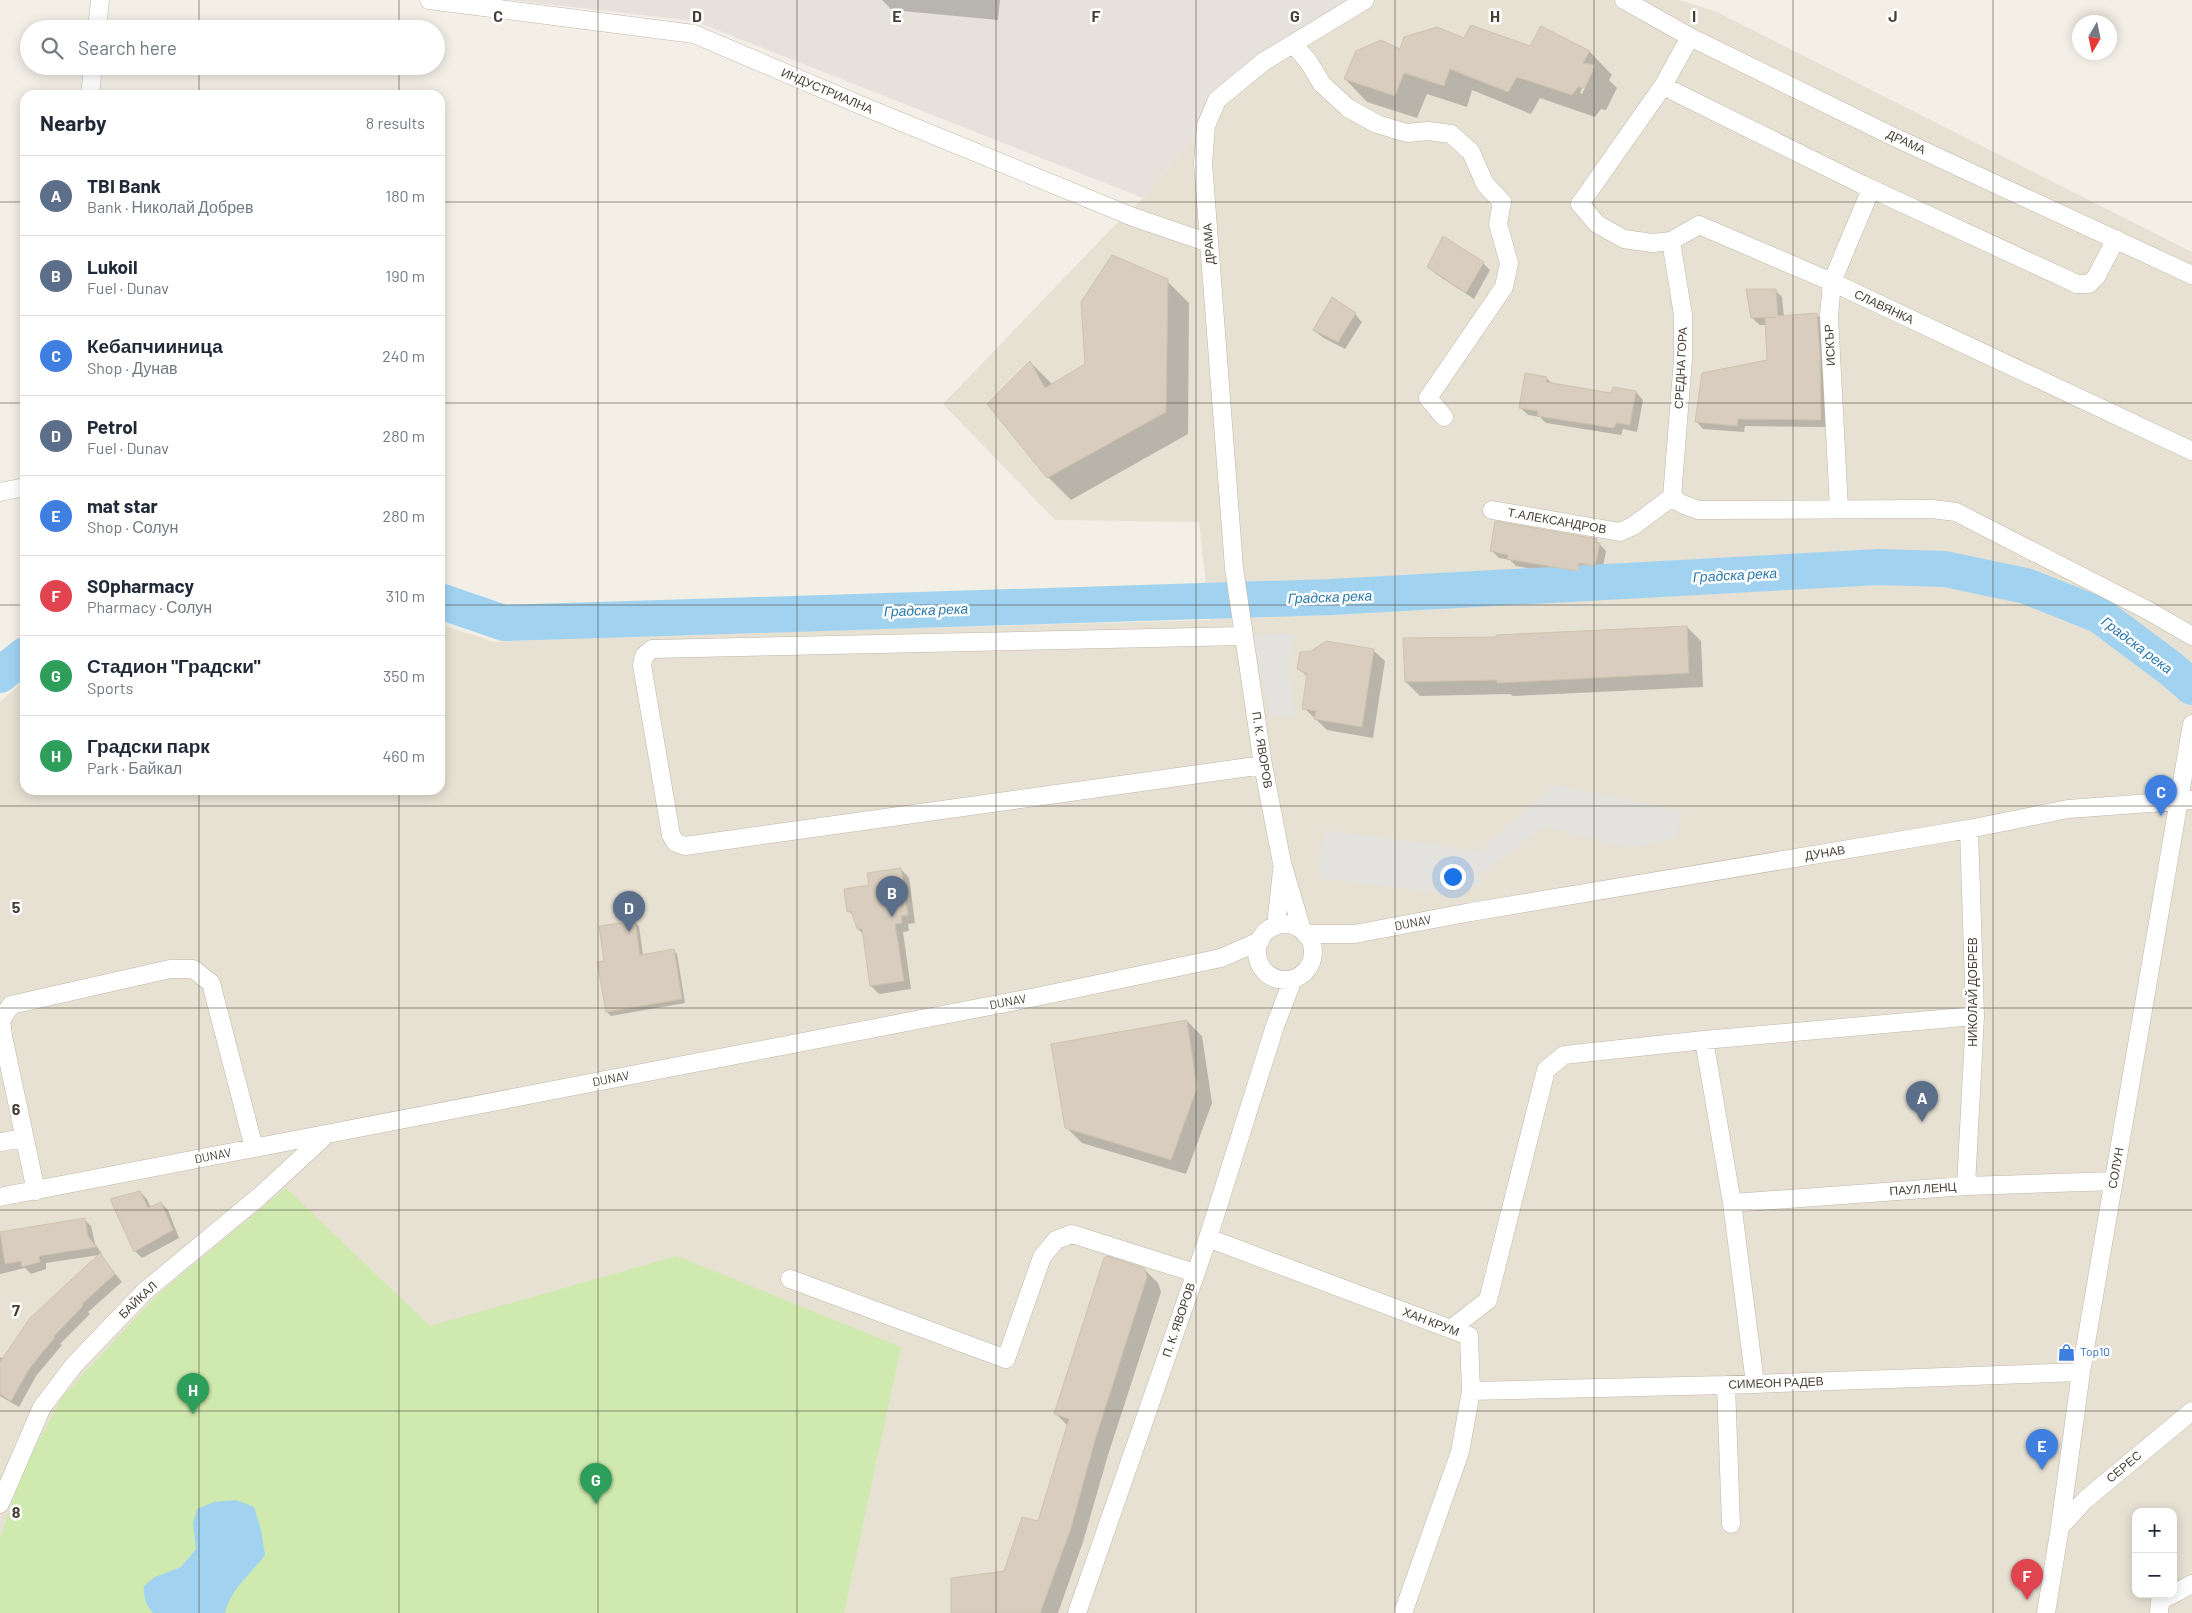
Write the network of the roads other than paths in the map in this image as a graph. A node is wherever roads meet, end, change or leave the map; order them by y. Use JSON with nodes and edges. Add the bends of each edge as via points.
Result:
{"nodes":[{"id":1,"x":100,"y":0,"type":"edge"},
{"id":2,"x":428,"y":0,"type":"edge"},
{"id":3,"x":1365,"y":0,"type":"edge"},
{"id":4,"x":1624,"y":0,"type":"edge"},
{"id":5,"x":98,"y":20,"type":"edge"},
{"id":6,"x":1690,"y":37,"type":"junction"},
{"id":7,"x":1292,"y":44,"type":"junction"},
{"id":8,"x":92,"y":75,"type":"edge"},
{"id":9,"x":1664,"y":86,"type":"junction"},
{"id":10,"x":91,"y":90,"type":"edge"},
{"id":11,"x":1870,"y":188,"type":"junction"},
{"id":12,"x":2116,"y":239,"type":"junction"},
{"id":13,"x":1671,"y":241,"type":"junction"},
{"id":14,"x":1210,"y":243,"type":"junction"},
{"id":15,"x":2192,"y":275,"type":"edge"},
{"id":16,"x":1832,"y":282,"type":"junction"},
{"id":17,"x":1444,"y":417,"type":"dead end"},
{"id":18,"x":2192,"y":451,"type":"edge"},
{"id":19,"x":20,"y":488,"type":"edge"},
{"id":20,"x":0,"y":492,"type":"edge"},
{"id":21,"x":1672,"y":497,"type":"junction"},
{"id":22,"x":1839,"y":509,"type":"junction"},
{"id":23,"x":1492,"y":510,"type":"dead end"},
{"id":24,"x":1244,"y":636,"type":"junction"},
{"id":25,"x":2192,"y":636,"type":"edge"},
{"id":26,"x":2192,"y":724,"type":"edge"},
{"id":27,"x":1263,"y":764,"type":"junction"},
{"id":28,"x":2186,"y":800,"type":"edge"},
{"id":29,"x":1969,"y":829,"type":"junction"},
{"id":30,"x":1282,"y":863,"type":"junction"},
{"id":31,"x":1276,"y":926,"type":"junction"},
{"id":32,"x":1303,"y":932,"type":"junction"},
{"id":33,"x":1355,"y":934,"type":"junction"},
{"id":34,"x":1260,"y":941,"type":"junction"},
{"id":35,"x":1313,"y":954,"type":"junction"},
{"id":36,"x":1221,"y":958,"type":"junction"},
{"id":37,"x":1259,"y":962,"type":"junction"},
{"id":38,"x":1273,"y":977,"type":"junction"},
{"id":39,"x":1293,"y":979,"type":"junction"},
{"id":40,"x":1975,"y":1016,"type":"junction"},
{"id":41,"x":1275,"y":1026,"type":"junction"},
{"id":42,"x":1704,"y":1040,"type":"junction"},
{"id":43,"x":326,"y":1134,"type":"junction"},
{"id":44,"x":24,"y":1138,"type":"junction"},
{"id":45,"x":0,"y":1142,"type":"edge"},
{"id":46,"x":254,"y":1148,"type":"junction"},
{"id":47,"x":2114,"y":1181,"type":"junction"},
{"id":48,"x":1966,"y":1186,"type":"junction"},
{"id":49,"x":36,"y":1190,"type":"junction"},
{"id":50,"x":0,"y":1197,"type":"edge"},
{"id":51,"x":1732,"y":1203,"type":"junction"},
{"id":52,"x":1208,"y":1238,"type":"junction"},
{"id":53,"x":1195,"y":1273,"type":"junction"},
{"id":54,"x":790,"y":1279,"type":"dead end"},
{"id":55,"x":1451,"y":1329,"type":"junction"},
{"id":56,"x":2080,"y":1372,"type":"junction"},
{"id":57,"x":1755,"y":1383,"type":"junction"},
{"id":58,"x":1726,"y":1385,"type":"junction"},
{"id":59,"x":1471,"y":1391,"type":"junction"},
{"id":60,"x":2192,"y":1411,"type":"edge"},
{"id":61,"x":4,"y":1483,"type":"edge"},
{"id":62,"x":0,"y":1504,"type":"edge"},
{"id":63,"x":1731,"y":1524,"type":"dead end"},
{"id":64,"x":2060,"y":1527,"type":"junction"},
{"id":65,"x":2192,"y":1584,"type":"edge"},
{"id":66,"x":1077,"y":1613,"type":"edge"},
{"id":67,"x":1403,"y":1613,"type":"edge"},
{"id":68,"x":2046,"y":1613,"type":"edge"},
{"id":69,"x":2159,"y":1613,"type":"edge"}],
"edges":[{"from":1,"to":5,"type":"street"},
{"from":2,"to":14,"type":"street","name":"ИНДУСТРИАЛНА","via":[[694,34],[1133,217]]},
{"from":3,"to":7,"type":"street","name":"ДРАМА"},
{"from":4,"to":6,"type":"street","name":"ДРАМА"},
{"from":6,"to":9,"type":"street"},
{"from":6,"to":12,"type":"street","name":"ДРАМА","via":[[1892,136]]},
{"from":7,"to":14,"type":"street","name":"ДРАМА","via":[[1239,80],[1217,100],[1213,109],[1206,126],[1203,163]]},
{"from":7,"to":17,"type":"street","via":[[1308,61],[1322,84],[1348,108],[1378,124],[1407,133],[1451,134],[1471,152],[1485,184],[1502,202],[1498,224],[1508,264],[1504,287],[1428,398]]},
{"from":8,"to":10,"type":"street"},
{"from":9,"to":11,"type":"street"},
{"from":9,"to":13,"type":"street","name":"СЛАВЯНКА","via":[[1580,204],[1597,224],[1624,239],[1653,243]]},
{"from":11,"to":12,"type":"street","via":[[2077,284],[2089,284],[2096,277]]},
{"from":11,"to":16,"type":"street","name":"ИСКЪР"},
{"from":12,"to":15,"type":"street","name":"ДРАМА"},
{"from":13,"to":16,"type":"street","name":"СЛАВЯНКА","via":[[1699,225]]},
{"from":13,"to":21,"type":"street","name":"СРЕДНА ГОРА","via":[[1683,315],[1683,359]]},
{"from":14,"to":24,"type":"street","name":"ДРАМА","via":[[1234,568]]},
{"from":16,"to":18,"type":"street","name":"СЛАВЯНКА"},
{"from":16,"to":22,"type":"street","name":"ИСКЪР","via":[[1829,316]]},
{"from":19,"to":20,"type":"street"},
{"from":21,"to":22,"type":"street","via":[[1698,510]]},
{"from":21,"to":23,"type":"street","name":"Т.АЛЕКСАНДРОВ","via":[[1620,532]]},
{"from":22,"to":25,"type":"street","via":[[1956,512]]},
{"from":24,"to":27,"type":"street","name":"П. К. ЯВОРОВ"},
{"from":24,"to":27,"type":"street","via":[[652,648],[644,656],[642,666],[670,835],[676,843],[685,846]]},
{"from":26,"to":28,"type":"street","name":"СОЛУН"},
{"from":27,"to":30,"type":"street","name":"П. К. ЯВОРОВ"},
{"from":28,"to":29,"type":"street","name":"ДУНАВ","via":[[2068,809]]},
{"from":28,"to":47,"type":"street","name":"СОЛУН"},
{"from":29,"to":33,"type":"street","name":"ДУНАВ"},
{"from":29,"to":40,"type":"street","name":"НИКОЛАЙ ДОБРЕВ"},
{"from":30,"to":31,"type":"street","name":"П. К. ЯВОРОВ"},
{"from":30,"to":32,"type":"street","name":"П. К. ЯВОРОВ"},
{"from":31,"to":32,"type":"street","via":[[1294,926]]},
{"from":31,"to":34,"type":"street","via":[[1268,930]]},
{"from":32,"to":33,"type":"street"},
{"from":32,"to":35,"type":"street"},
{"from":33,"to":35,"type":"street"},
{"from":34,"to":36,"type":"street","name":"DUNAV"},
{"from":34,"to":37,"type":"street"},
{"from":35,"to":39,"type":"street","via":[[1307,969]]},
{"from":36,"to":37,"type":"street","name":"DUNAV"},
{"from":36,"to":43,"type":"street","name":"DUNAV","via":[[1036,997]]},
{"from":37,"to":38,"type":"street","via":[[1263,970]]},
{"from":38,"to":39,"type":"street"},
{"from":38,"to":41,"type":"street","name":"П. К. ЯВОРОВ"},
{"from":39,"to":41,"type":"street","name":"П. К. ЯВОРОВ"},
{"from":40,"to":42,"type":"street"},
{"from":40,"to":48,"type":"street","name":"НИКОЛАЙ ДОБРЕВ"},
{"from":41,"to":52,"type":"street","name":"П. К. ЯВОРОВ"},
{"from":42,"to":51,"type":"street"},
{"from":42,"to":55,"type":"street","via":[[1564,1055],[1546,1070],[1488,1300]]},
{"from":43,"to":46,"type":"street","name":"DUNAV"},
{"from":43,"to":61,"type":"street","name":"БАЙКАЛ","via":[[260,1196],[146,1291],[74,1364],[42,1407]]},
{"from":44,"to":45,"type":"street"},
{"from":44,"to":46,"type":"street","via":[[1,1020],[11,1004],[170,969],[193,970],[211,983]]},
{"from":44,"to":49,"type":"street"},
{"from":46,"to":49,"type":"street","name":"DUNAV"},
{"from":47,"to":48,"type":"street","name":"ПАУЛ ЛЕНЦ"},
{"from":47,"to":56,"type":"street","name":"СОЛУН"},
{"from":48,"to":51,"type":"street","name":"ПАУЛ ЛЕНЦ"},
{"from":49,"to":50,"type":"street","name":"DUNAV"},
{"from":51,"to":57,"type":"street"},
{"from":52,"to":53,"type":"street","name":"П. К. ЯВОРОВ"},
{"from":52,"to":55,"type":"street","name":"ХАН КРУМ"},
{"from":53,"to":54,"type":"street","via":[[1072,1234],[1056,1240],[1042,1257],[1006,1359]]},
{"from":53,"to":66,"type":"street","name":"П. К. ЯВОРОВ"},
{"from":55,"to":59,"type":"street","name":"ХАН КРУМ","via":[[1469,1336]]},
{"from":56,"to":57,"type":"street","name":"СИМЕОН РАДЕВ"},
{"from":56,"to":64,"type":"street","name":"СОЛУН"},
{"from":57,"to":58,"type":"street","name":"СИМЕОН РАДЕВ"},
{"from":58,"to":59,"type":"street","name":"СИМЕОН РАДЕВ"},
{"from":58,"to":63,"type":"street"},
{"from":59,"to":67,"type":"street","name":"ХАН КРУМ","via":[[1460,1452]]},
{"from":60,"to":64,"type":"street","name":"СЕРЕС","via":[[2086,1500]]},
{"from":61,"to":62,"type":"street","name":"БАЙКАЛ"},
{"from":64,"to":68,"type":"street","name":"СОЛУН"},
{"from":65,"to":69,"type":"street","via":[[2160,1602]]}]}
